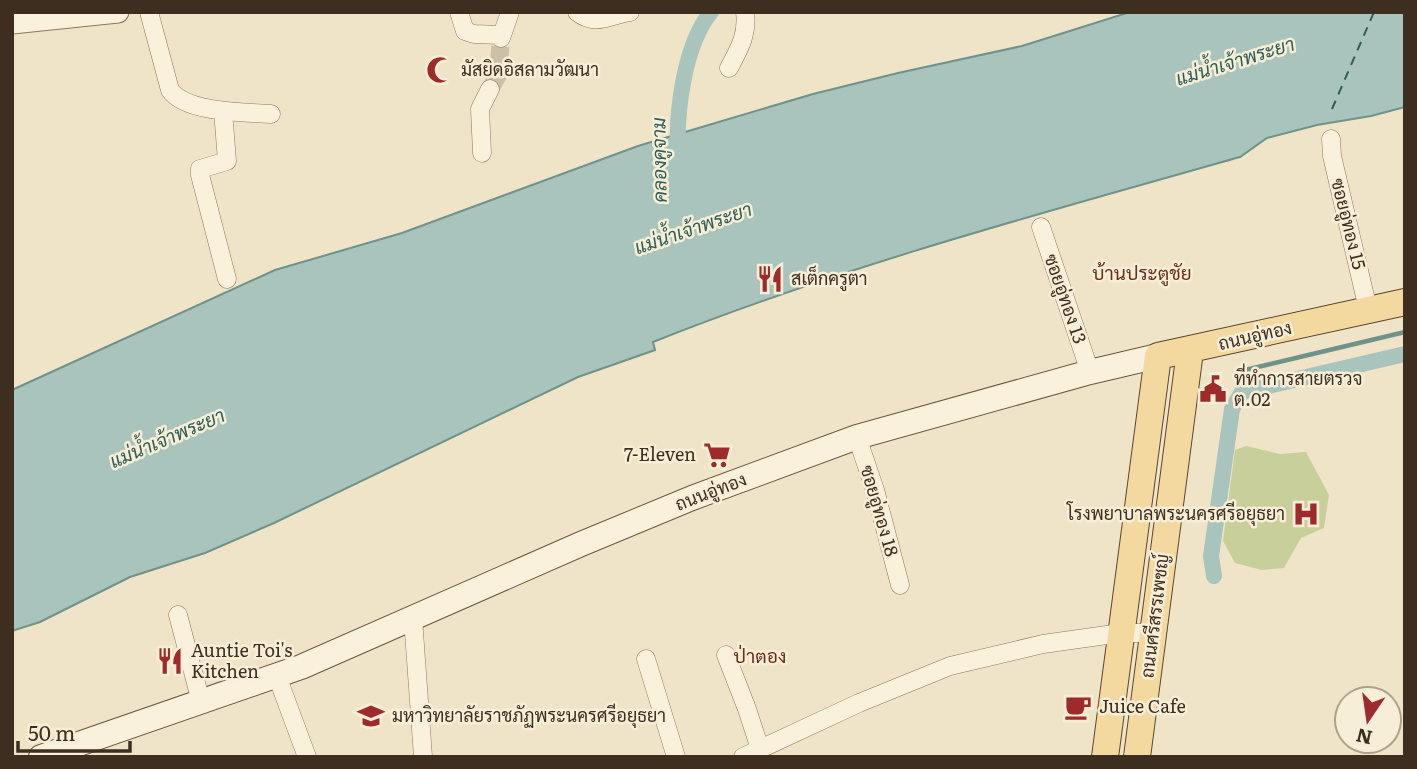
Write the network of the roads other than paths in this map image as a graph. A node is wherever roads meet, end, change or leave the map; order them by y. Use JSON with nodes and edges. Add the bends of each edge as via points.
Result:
{"nodes":[{"id":1,"x":118,"y":12,"type":"edge"},
{"id":2,"x":149,"y":12,"type":"edge"},
{"id":3,"x":459,"y":12,"type":"edge"},
{"id":4,"x":510,"y":12,"type":"edge"},
{"id":5,"x":577,"y":12,"type":"edge"},
{"id":6,"x":630,"y":12,"type":"edge"},
{"id":7,"x":745,"y":12,"type":"edge"},
{"id":8,"x":14,"y":21,"type":"edge"},
{"id":9,"x":729,"y":68,"type":"dead end"},
{"id":10,"x":490,"y":89,"type":"tunnel mouth"},
{"id":11,"x":223,"y":111,"type":"junction"},
{"id":12,"x":271,"y":114,"type":"dead end"},
{"id":13,"x":1331,"y":139,"type":"dead end"},
{"id":14,"x":482,"y":153,"type":"dead end"},
{"id":15,"x":1041,"y":227,"type":"dead end"},
{"id":16,"x":227,"y":279,"type":"dead end"},
{"id":17,"x":1405,"y":302,"type":"edge"},
{"id":18,"x":1368,"y":309,"type":"junction"},
{"id":19,"x":1190,"y":351,"type":"junction"},
{"id":20,"x":1157,"y":356,"type":"junction"},
{"id":21,"x":1090,"y":372,"type":"junction"},
{"id":22,"x":857,"y":437,"type":"junction"},
{"id":23,"x":900,"y":584,"type":"dead end"},
{"id":24,"x":178,"y":615,"type":"dead end"},
{"id":25,"x":413,"y":618,"type":"junction"},
{"id":26,"x":1121,"y":633,"type":"junction"},
{"id":27,"x":1153,"y":634,"type":"junction"},
{"id":28,"x":726,"y":654,"type":"dead end"},
{"id":29,"x":646,"y":659,"type":"dead end"},
{"id":30,"x":277,"y":676,"type":"junction"},
{"id":31,"x":201,"y":702,"type":"junction"},
{"id":32,"x":760,"y":749,"type":"junction"},
{"id":33,"x":52,"y":755,"type":"edge"},
{"id":34,"x":307,"y":757,"type":"edge"},
{"id":35,"x":423,"y":757,"type":"edge"},
{"id":36,"x":676,"y":757,"type":"edge"},
{"id":37,"x":743,"y":757,"type":"edge"},
{"id":38,"x":1105,"y":757,"type":"edge"},
{"id":39,"x":1137,"y":757,"type":"edge"}],
"edges":[{"from":1,"to":8,"type":"street"},
{"from":2,"to":11,"type":"street","via":[[174,96]]},
{"from":3,"to":4,"type":"street","via":[[465,31],[500,36]]},
{"from":5,"to":6,"type":"street","via":[[596,21]]},
{"from":7,"to":9,"type":"street","via":[[745,38]]},
{"from":10,"to":14,"type":"street","via":[[480,109]]},
{"from":11,"to":12,"type":"street"},
{"from":11,"to":16,"type":"street","via":[[227,161],[204,167],[200,174]]},
{"from":13,"to":18,"type":"street","name":"ซอยอู่ทอง 15"},
{"from":15,"to":21,"type":"street","name":"ซอยอู่ทอง 13"},
{"from":17,"to":18,"type":"main road","name":"ถนนอู่ทอง"},
{"from":18,"to":19,"type":"main road","name":"ถนนอู่ทอง"},
{"from":19,"to":20,"type":"main road","name":"ถนนอู่ทอง"},
{"from":19,"to":27,"type":"main road","name":"ถนนศรีสรรเพชญ์"},
{"from":20,"to":21,"type":"main road","name":"ถนนอู่ทอง"},
{"from":20,"to":26,"type":"main road","name":"ถนนศรีสรรเพชญ์"},
{"from":21,"to":22,"type":"main road","name":"ถนนอู่ทอง"},
{"from":22,"to":23,"type":"street","name":"ซอยอู่ทอง 18"},
{"from":22,"to":25,"type":"main road","name":"ถนนอู่ทอง","via":[[692,498]]},
{"from":24,"to":31,"type":"street"},
{"from":25,"to":30,"type":"main road","name":"ถนนอู่ทอง"},
{"from":25,"to":35,"type":"street"},
{"from":26,"to":27,"type":"street"},
{"from":26,"to":32,"type":"street","via":[[1043,644],[950,666]]},
{"from":26,"to":38,"type":"main road","name":"ถนนศรีสรรเพชญ์"},
{"from":27,"to":39,"type":"main road","name":"ถนนศรีสรรเพชญ์"},
{"from":28,"to":32,"type":"street"},
{"from":29,"to":36,"type":"street"},
{"from":30,"to":31,"type":"main road","name":"ถนนอู่ทอง"},
{"from":30,"to":34,"type":"street"},
{"from":31,"to":33,"type":"main road","name":"ถนนอู่ทอง"},
{"from":32,"to":37,"type":"street"}]}
